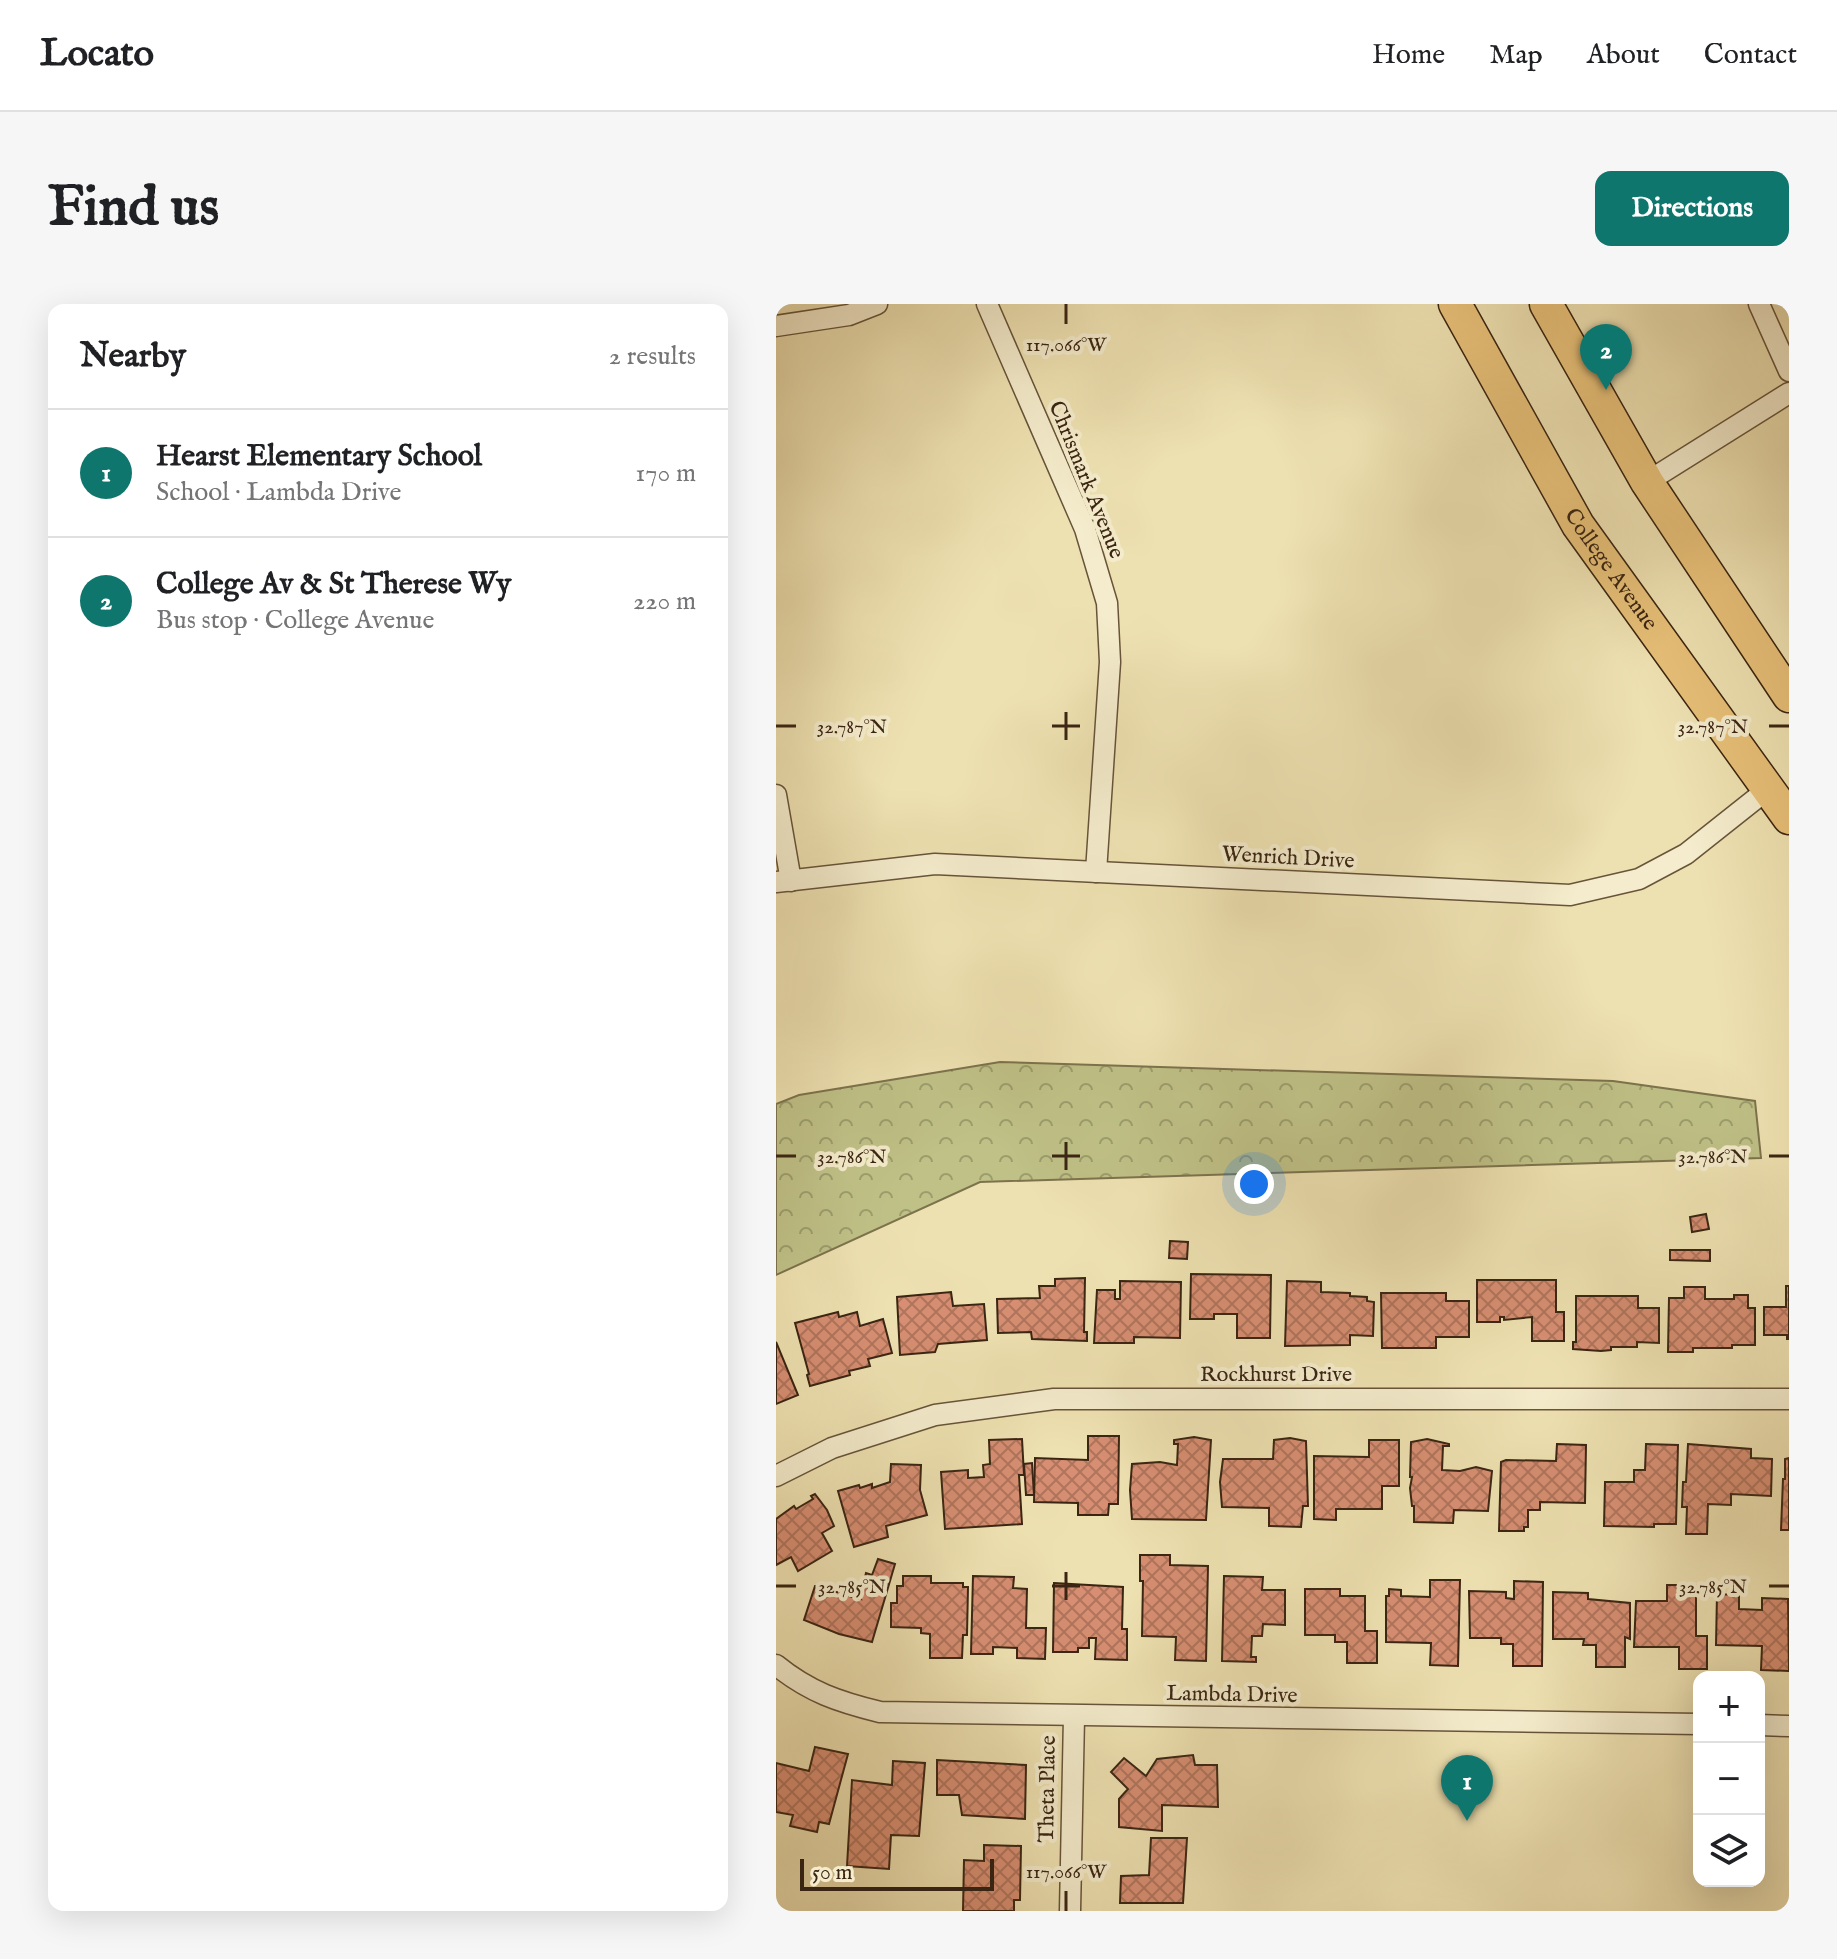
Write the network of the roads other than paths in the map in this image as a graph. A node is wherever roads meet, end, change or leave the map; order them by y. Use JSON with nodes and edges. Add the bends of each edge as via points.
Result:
{"nodes":[{"id":1,"x":877,"y":304,"type":"edge"},
{"id":2,"x":987,"y":304,"type":"edge"},
{"id":3,"x":1455,"y":304,"type":"edge"},
{"id":4,"x":1546,"y":304,"type":"edge"},
{"id":5,"x":1759,"y":304,"type":"edge"},
{"id":6,"x":776,"y":326,"type":"edge"},
{"id":7,"x":1789,"y":371,"type":"edge"},
{"id":8,"x":1789,"y":393,"type":"edge"},
{"id":9,"x":1647,"y":482,"type":"junction"},
{"id":10,"x":1789,"y":696,"type":"edge"},
{"id":11,"x":1768,"y":789,"type":"junction"},
{"id":12,"x":776,"y":795,"type":"edge"},
{"id":13,"x":1789,"y":818,"type":"edge"},
{"id":14,"x":1096,"y":872,"type":"junction"},
{"id":15,"x":784,"y":882,"type":"edge"},
{"id":16,"x":1789,"y":1399,"type":"edge"},
{"id":17,"x":776,"y":1476,"type":"edge"},
{"id":18,"x":776,"y":1665,"type":"edge"},
{"id":19,"x":1074,"y":1717,"type":"junction"},
{"id":20,"x":1693,"y":1724,"type":"edge"},
{"id":21,"x":1765,"y":1725,"type":"edge"},
{"id":22,"x":1789,"y":1726,"type":"edge"},
{"id":23,"x":1070,"y":1911,"type":"edge"}],
"edges":[{"from":1,"to":6,"type":"street","via":[[849,315]]},
{"from":2,"to":14,"type":"street","name":"Chrismark Avenue","via":[[1085,529],[1107,603],[1110,662]]},
{"from":3,"to":11,"type":"main road","name":"College Avenue","via":[[1578,525]]},
{"from":4,"to":9,"type":"main road"},
{"from":5,"to":7,"type":"street"},
{"from":8,"to":9,"type":"street"},
{"from":9,"to":10,"type":"main road"},
{"from":11,"to":13,"type":"main road","name":"College Avenue"},
{"from":11,"to":14,"type":"street","name":"Wenrich Drive","via":[[1686,854],[1639,879],[1570,895]]},
{"from":12,"to":15,"type":"street"},
{"from":14,"to":15,"type":"street","name":"Wenrich Drive","via":[[935,864]]},
{"from":16,"to":17,"type":"street","name":"Rockhurst Drive","via":[[1054,1399],[935,1415],[832,1448]]},
{"from":18,"to":19,"type":"street","name":"Lambda Drive","via":[[832,1700],[880,1712]]},
{"from":19,"to":20,"type":"street","name":"Lambda Drive"},
{"from":19,"to":23,"type":"street","name":"Theta Place"},
{"from":21,"to":22,"type":"street"}]}
